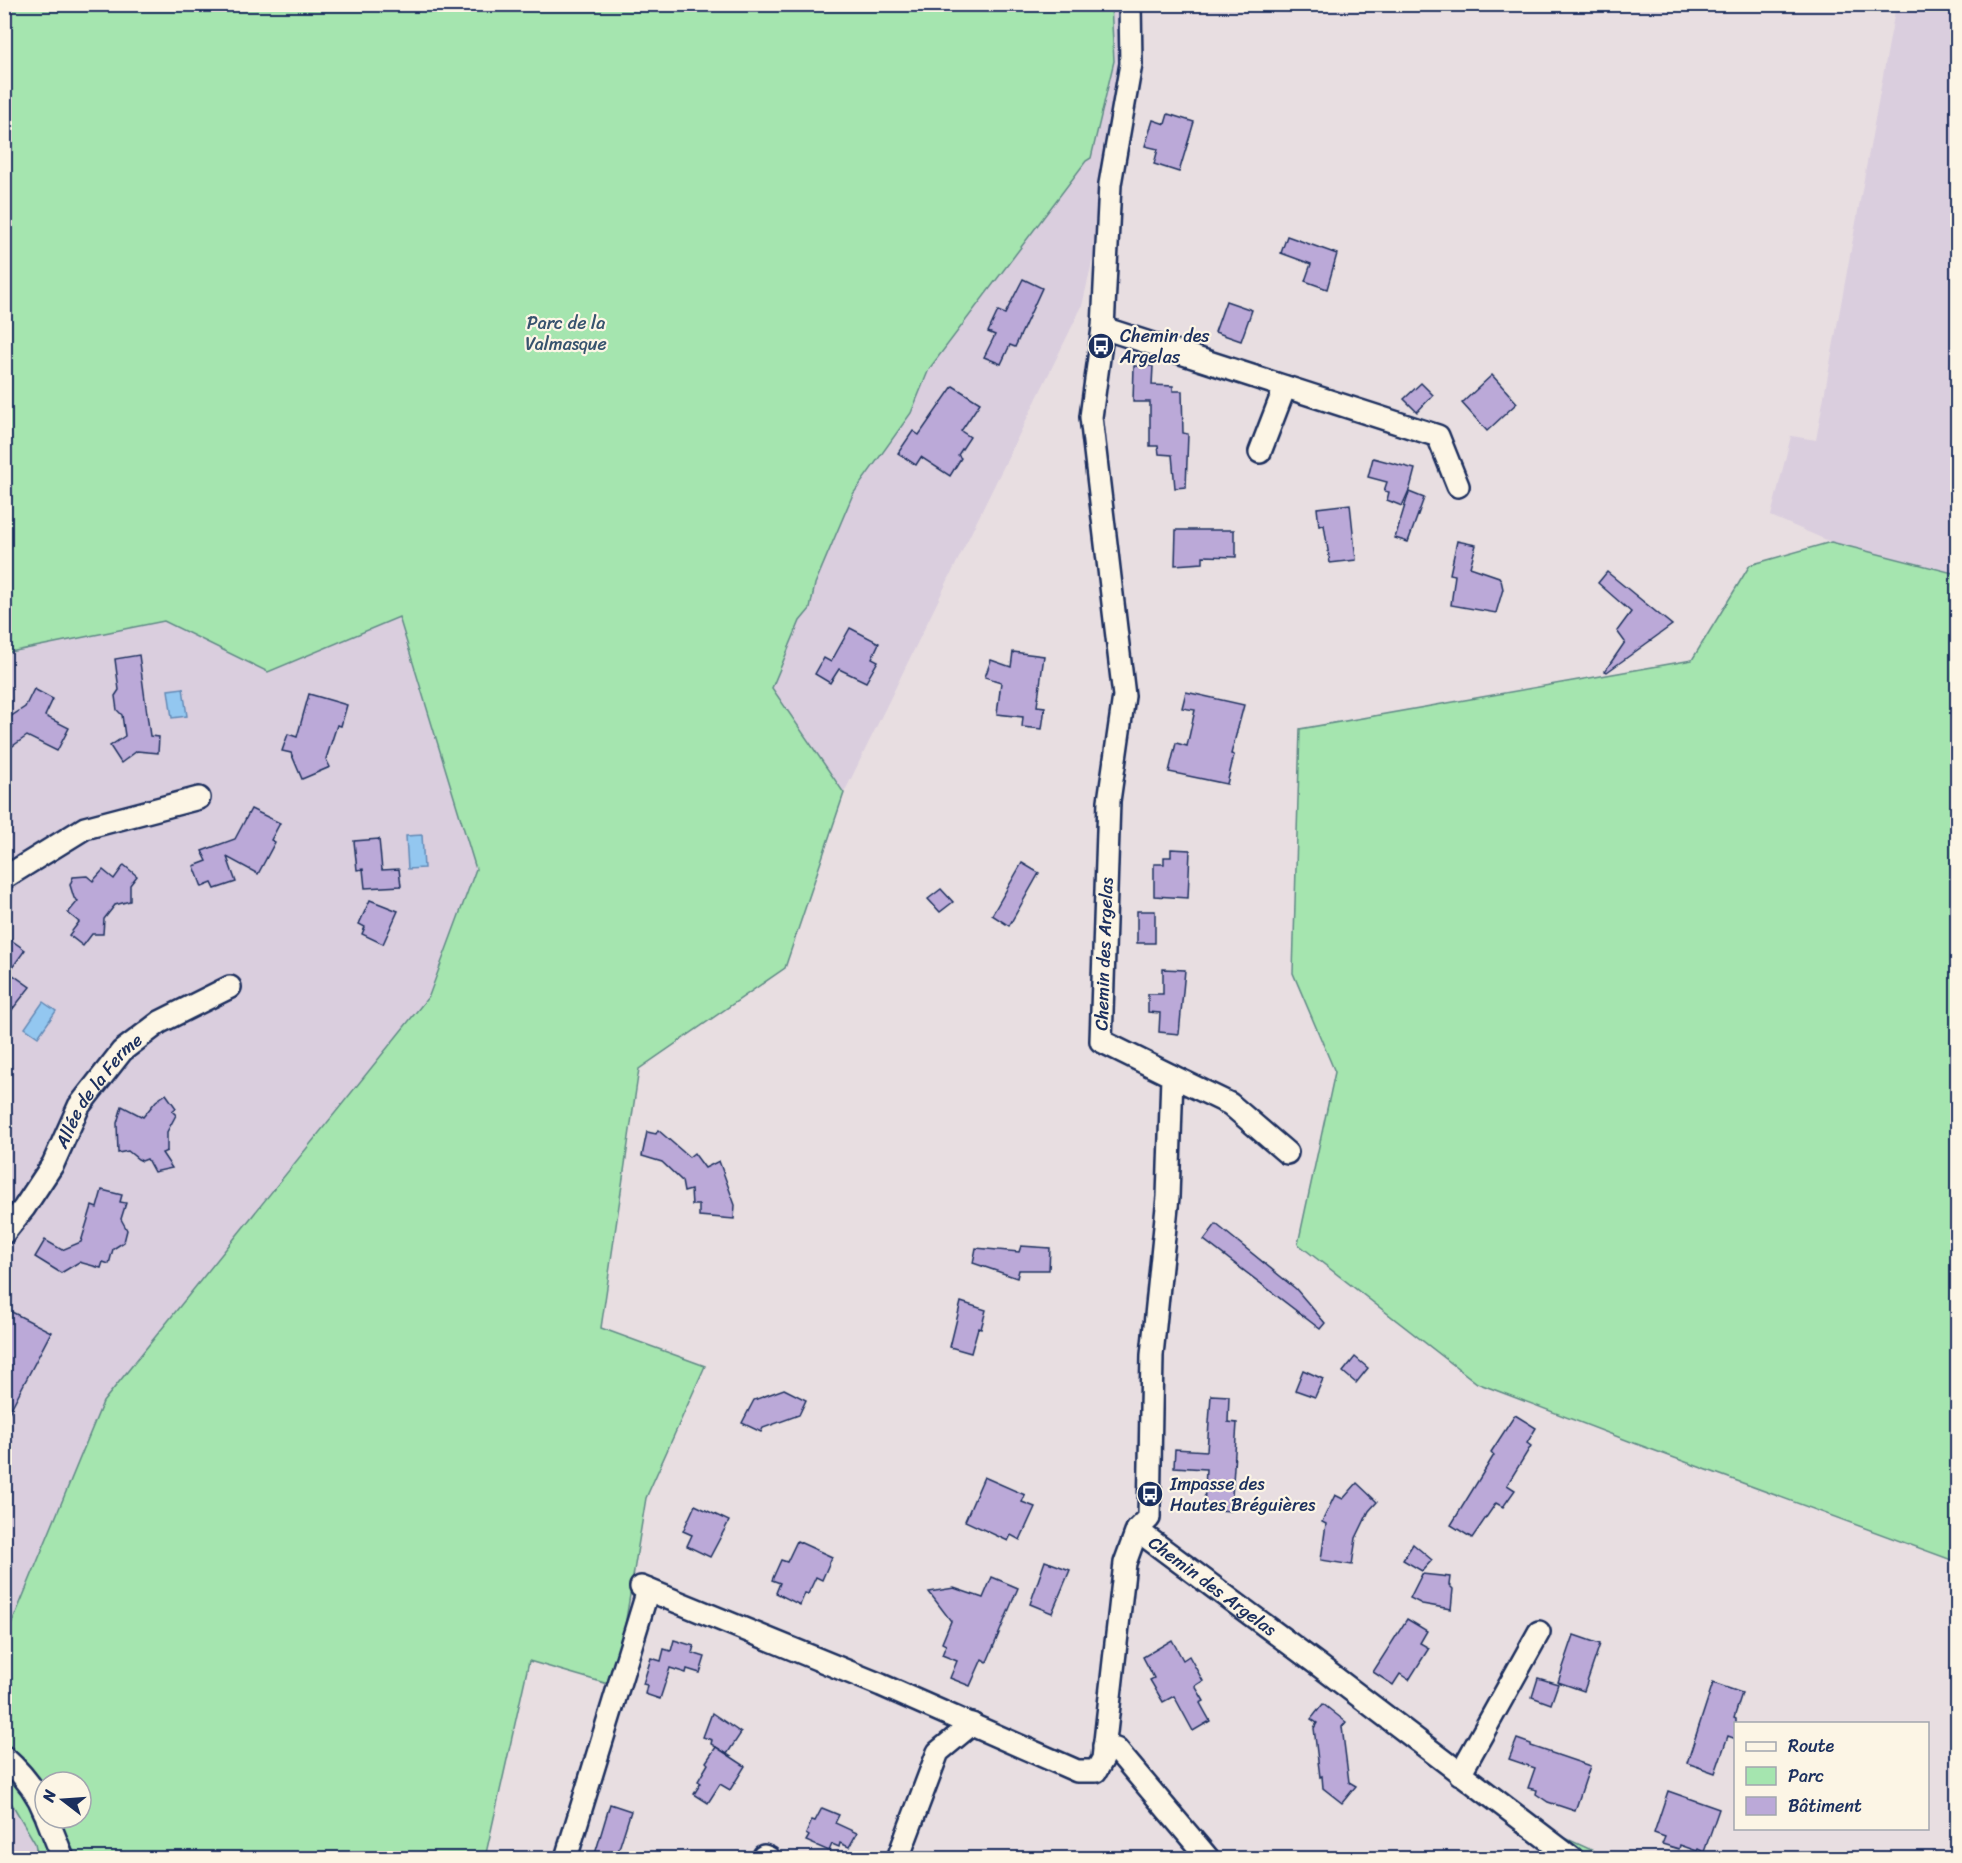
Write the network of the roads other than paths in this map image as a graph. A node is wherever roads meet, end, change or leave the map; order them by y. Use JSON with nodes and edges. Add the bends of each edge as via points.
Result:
{"nodes":[{"id":1,"x":1130,"y":4,"type":"edge"},
{"id":2,"x":1103,"y":328,"type":"junction"},
{"id":3,"x":1285,"y":387,"type":"junction"},
{"id":4,"x":1260,"y":452,"type":"dead end"},
{"id":5,"x":1458,"y":486,"type":"dead end"},
{"id":6,"x":199,"y":798,"type":"dead end"},
{"id":7,"x":4,"y":878,"type":"edge"},
{"id":8,"x":230,"y":987,"type":"dead end"},
{"id":9,"x":1172,"y":1076,"type":"junction"},
{"id":10,"x":1287,"y":1153,"type":"dead end"},
{"id":11,"x":4,"y":1233,"type":"edge"},
{"id":12,"x":1137,"y":1530,"type":"junction"},
{"id":13,"x":1539,"y":1632,"type":"dead end"},
{"id":14,"x":972,"y":1724,"type":"junction"},
{"id":15,"x":1104,"y":1746,"type":"junction"},
{"id":16,"x":4,"y":1757,"type":"edge"},
{"id":17,"x":1460,"y":1774,"type":"junction"},
{"id":18,"x":33,"y":1791,"type":"edge"},
{"id":19,"x":52,"y":1830,"type":"edge"},
{"id":20,"x":63,"y":1858,"type":"edge"},
{"id":21,"x":566,"y":1858,"type":"edge"},
{"id":22,"x":898,"y":1858,"type":"edge"},
{"id":23,"x":1208,"y":1858,"type":"edge"},
{"id":24,"x":1572,"y":1858,"type":"edge"}],
"edges":[{"from":1,"to":2,"type":"street","name":"Chemin des Argelas","via":[[1131,64],[1110,184]]},
{"from":2,"to":3,"type":"street"},
{"from":2,"to":9,"type":"street","name":"Chemin des Argelas","via":[[1091,417],[1124,696],[1109,801],[1101,1041]]},
{"from":3,"to":4,"type":"street"},
{"from":3,"to":5,"type":"street","via":[[1438,436]]},
{"from":6,"to":7,"type":"street","via":[[85,828]]},
{"from":8,"to":11,"type":"street","name":"Allée de la Ferme","via":[[160,1022],[122,1051],[79,1106],[53,1164]]},
{"from":9,"to":10,"type":"street","via":[[1230,1104]]},
{"from":9,"to":12,"type":"street","name":"Chemin des Argelas","via":[[1168,1197],[1152,1355],[1149,1518]]},
{"from":12,"to":15,"type":"street","via":[[1125,1563]]},
{"from":12,"to":17,"type":"street","name":"Chemin des Argelas"},
{"from":13,"to":17,"type":"street"},
{"from":14,"to":15,"type":"street","via":[[1077,1772],[1096,1771]]},
{"from":14,"to":21,"type":"street","via":[[644,1588]]},
{"from":14,"to":22,"type":"street","via":[[938,1752]]},
{"from":15,"to":23,"type":"street","via":[[1116,1749]]},
{"from":16,"to":18,"type":"street"},
{"from":17,"to":24,"type":"street","name":"Chemin des Argelas"},
{"from":19,"to":20,"type":"street"}]}
